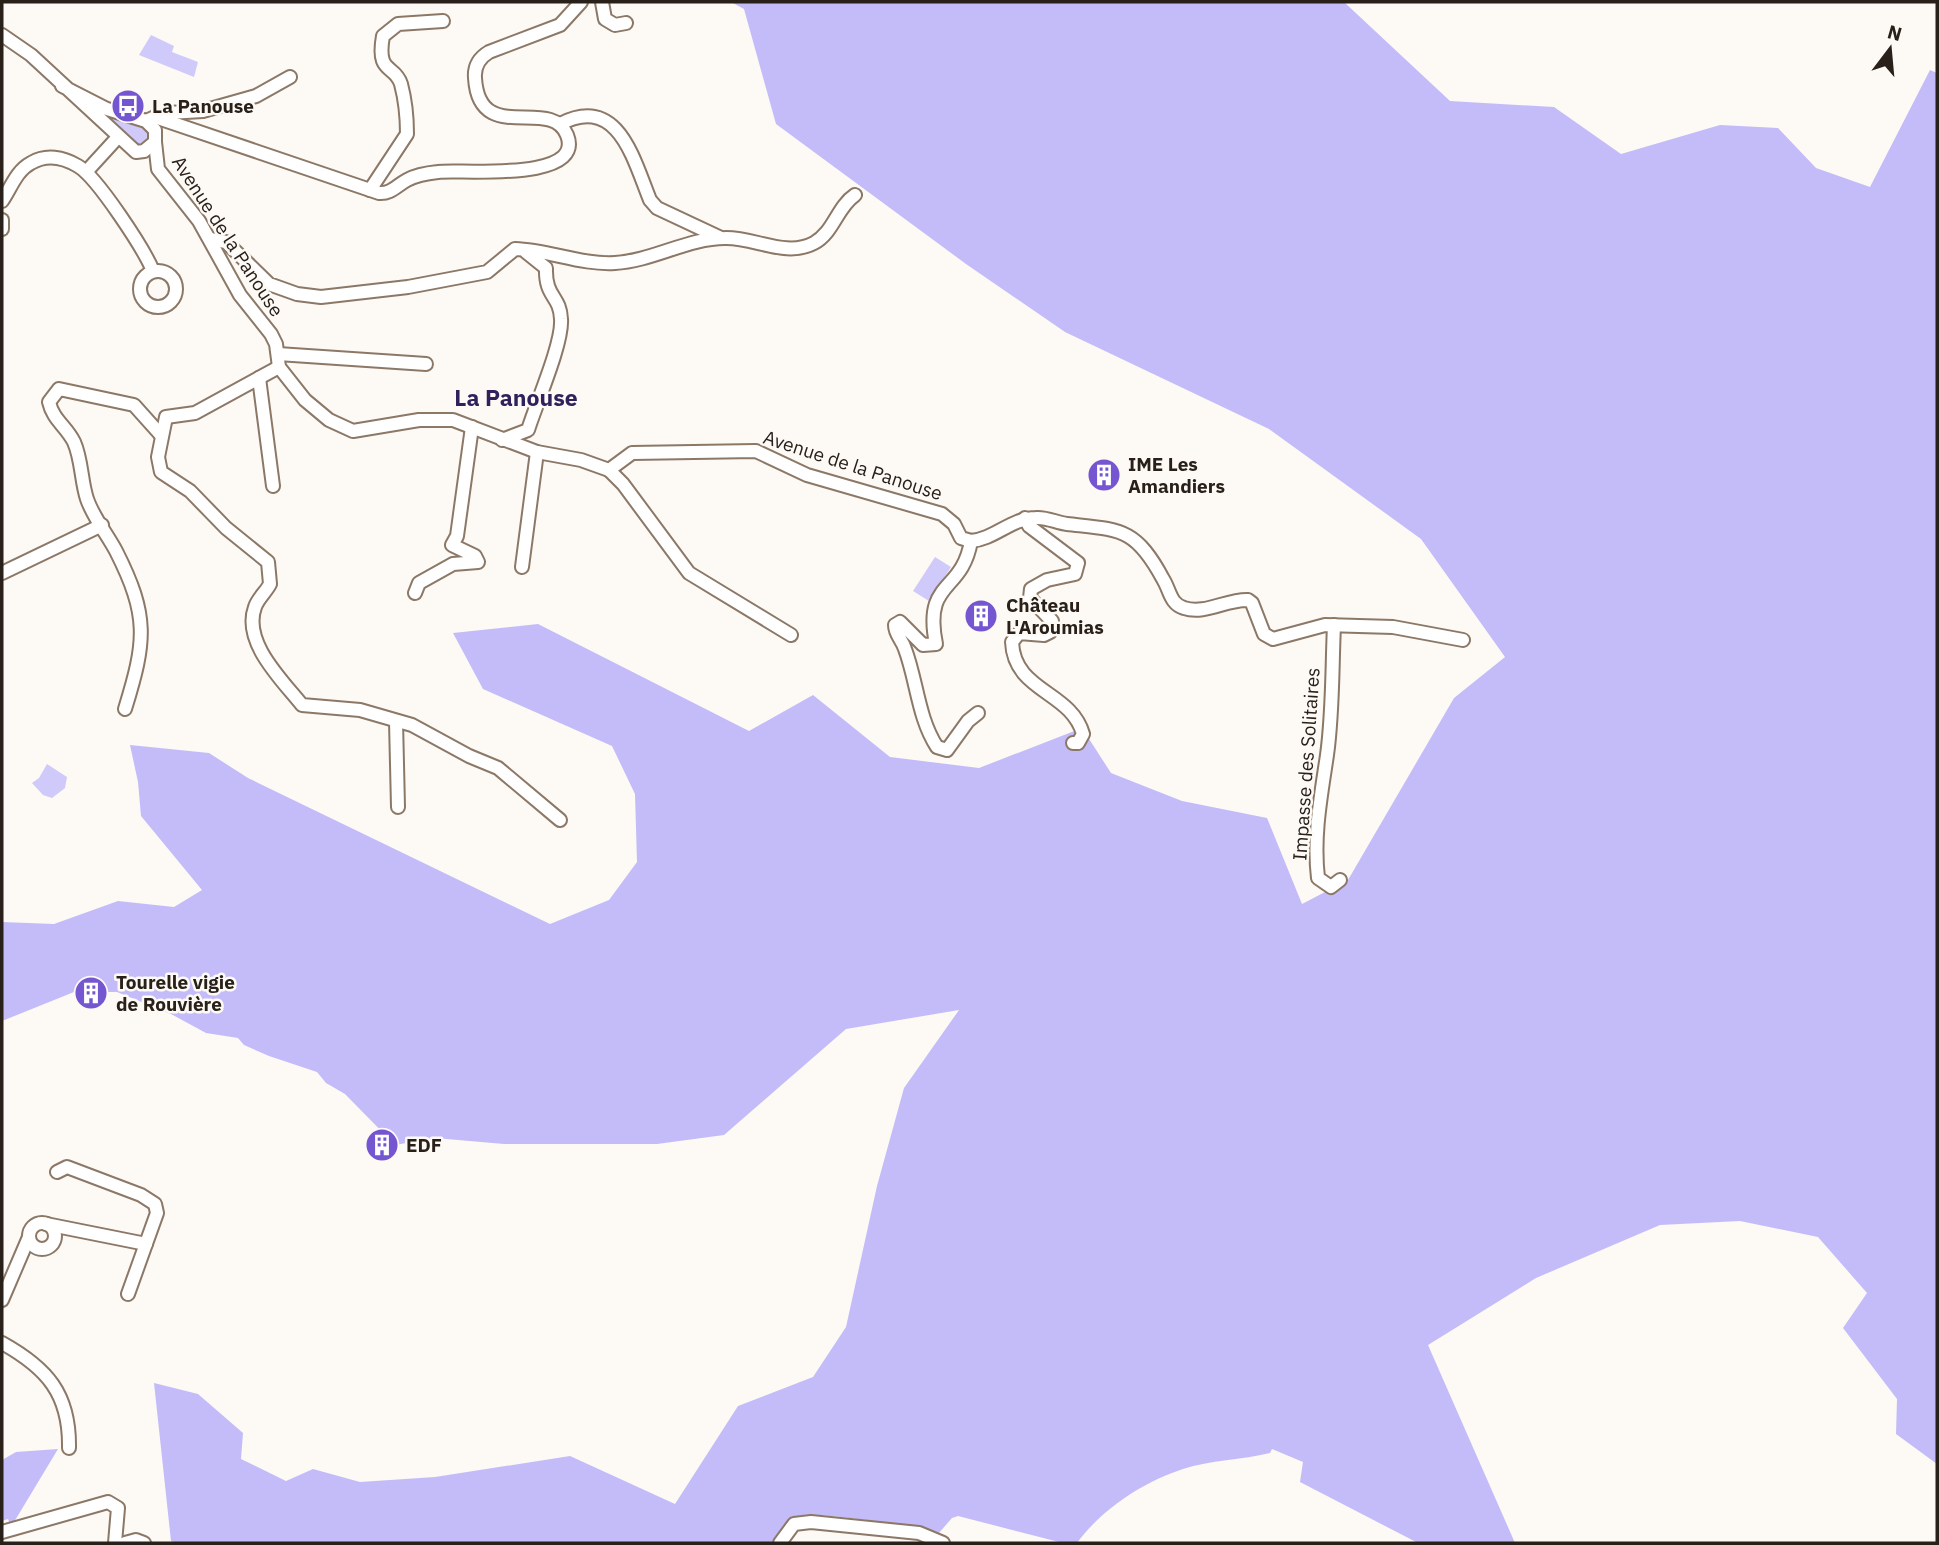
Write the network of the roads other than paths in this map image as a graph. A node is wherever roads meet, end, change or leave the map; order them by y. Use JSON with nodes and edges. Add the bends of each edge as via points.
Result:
{"nodes":[{"id":1,"x":582,"y":2,"type":"edge"},
{"id":2,"x":602,"y":2,"type":"edge"},
{"id":3,"x":443,"y":21,"type":"dead end"},
{"id":4,"x":626,"y":23,"type":"dead end"},
{"id":5,"x":2,"y":35,"type":"edge"},
{"id":6,"x":290,"y":77,"type":"dead end"},
{"id":7,"x":62,"y":86,"type":"junction"},
{"id":8,"x":107,"y":109,"type":"junction"},
{"id":9,"x":101,"y":121,"type":"junction"},
{"id":10,"x":560,"y":124,"type":"junction"},
{"id":11,"x":158,"y":126,"type":"junction"},
{"id":12,"x":118,"y":137,"type":"junction"},
{"id":13,"x":136,"y":152,"type":"junction"},
{"id":14,"x":86,"y":172,"type":"junction"},
{"id":15,"x":165,"y":179,"type":"junction"},
{"id":16,"x":370,"y":190,"type":"junction"},
{"id":17,"x":855,"y":195,"type":"dead end"},
{"id":18,"x":2,"y":201,"type":"edge"},
{"id":19,"x":2,"y":220,"type":"edge"},
{"id":20,"x":2,"y":229,"type":"edge"},
{"id":21,"x":720,"y":238,"type":"junction"},
{"id":22,"x":210,"y":239,"type":"junction"},
{"id":23,"x":522,"y":249,"type":"junction"},
{"id":24,"x":153,"y":271,"type":"dead end"},
{"id":25,"x":278,"y":361,"type":"junction"},
{"id":26,"x":426,"y":364,"type":"dead end"},
{"id":27,"x":260,"y":378,"type":"junction"},
{"id":28,"x":472,"y":427,"type":"junction"},
{"id":29,"x":160,"y":435,"type":"junction"},
{"id":30,"x":502,"y":440,"type":"junction"},
{"id":31,"x":537,"y":452,"type":"junction"},
{"id":32,"x":609,"y":470,"type":"junction"},
{"id":33,"x":273,"y":486,"type":"dead end"},
{"id":34,"x":1025,"y":518,"type":"junction"},
{"id":35,"x":102,"y":525,"type":"junction"},
{"id":36,"x":971,"y":541,"type":"junction"},
{"id":37,"x":522,"y":567,"type":"dead end"},
{"id":38,"x":2,"y":573,"type":"edge"},
{"id":39,"x":415,"y":593,"type":"dead end"},
{"id":40,"x":1334,"y":625,"type":"junction"},
{"id":41,"x":791,"y":635,"type":"dead end"},
{"id":42,"x":1463,"y":640,"type":"dead end"},
{"id":43,"x":125,"y":709,"type":"dead end"},
{"id":44,"x":978,"y":713,"type":"dead end"},
{"id":45,"x":396,"y":721,"type":"junction"},
{"id":46,"x":1073,"y":743,"type":"dead end"},
{"id":47,"x":398,"y":807,"type":"dead end"},
{"id":48,"x":560,"y":820,"type":"dead end"},
{"id":49,"x":1340,"y":880,"type":"dead end"},
{"id":50,"x":57,"y":1172,"type":"dead end"},
{"id":51,"x":46,"y":1224,"type":"junction"},
{"id":52,"x":29,"y":1237,"type":"junction"},
{"id":53,"x":145,"y":1244,"type":"junction"},
{"id":54,"x":128,"y":1294,"type":"dead end"},
{"id":55,"x":2,"y":1300,"type":"edge"},
{"id":56,"x":2,"y":1343,"type":"edge"},
{"id":57,"x":69,"y":1447,"type":"dead end"},
{"id":58,"x":2,"y":1532,"type":"edge"},
{"id":59,"x":115,"y":1543,"type":"edge"},
{"id":60,"x":125,"y":1543,"type":"edge"},
{"id":61,"x":144,"y":1543,"type":"edge"},
{"id":62,"x":780,"y":1543,"type":"edge"},
{"id":63,"x":943,"y":1543,"type":"edge"}],
"edges":[{"from":1,"to":10,"type":"street","via":[[561,25],[489,52],[475,69],[477,94],[487,111]]},
{"from":2,"to":4,"type":"street","via":[[605,19],[615,25]]},
{"from":3,"to":16,"type":"street","via":[[398,24],[383,36],[385,68],[401,84],[407,134]]},
{"from":5,"to":7,"type":"street","via":[[31,55]]},
{"from":6,"to":11,"type":"street","via":[[256,96]]},
{"from":7,"to":8,"type":"street"},
{"from":7,"to":9,"type":"street"},
{"from":8,"to":9,"type":"street"},
{"from":8,"to":11,"type":"street"},
{"from":9,"to":12,"type":"street"},
{"from":10,"to":16,"type":"street","via":[[569,145],[563,157],[548,165],[494,173],[440,171],[407,180],[386,194]]},
{"from":10,"to":21,"type":"street","via":[[591,114],[607,121],[626,143],[657,208]]},
{"from":11,"to":13,"type":"street","name":"Avenue de la Panouse","via":[[144,151]]},
{"from":11,"to":15,"type":"street","name":"Avenue de la Panouse","via":[[156,165]]},
{"from":11,"to":16,"type":"street"},
{"from":12,"to":13,"type":"street"},
{"from":12,"to":14,"type":"street"},
{"from":13,"to":15,"type":"street","name":"Avenue de la Panouse"},
{"from":14,"to":18,"type":"street","via":[[60,158],[41,158],[23,168]]},
{"from":14,"to":24,"type":"street","via":[[146,252]]},
{"from":15,"to":22,"type":"street","name":"Avenue de la Panouse"},
{"from":17,"to":21,"type":"street","via":[[845,201],[827,232],[806,247]]},
{"from":19,"to":20,"type":"street"},
{"from":21,"to":23,"type":"street","via":[[617,263]]},
{"from":22,"to":23,"type":"street","via":[[226,242],[269,284],[321,297],[487,272],[512,251]]},
{"from":22,"to":25,"type":"street","name":"Avenue de la Panouse","via":[[240,295],[271,334]]},
{"from":23,"to":30,"type":"street","via":[[546,268],[545,285],[558,303],[561,328],[528,430]]},
{"from":25,"to":26,"type":"street"},
{"from":25,"to":27,"type":"street"},
{"from":25,"to":28,"type":"street","name":"Avenue de la Panouse","via":[[305,400],[343,428],[362,431],[435,419]]},
{"from":27,"to":29,"type":"street","via":[[195,413],[169,415]]},
{"from":27,"to":33,"type":"street"},
{"from":28,"to":30,"type":"street","name":"Avenue de la Panouse"},
{"from":28,"to":39,"type":"street","via":[[452,545],[478,562],[453,564],[419,583]]},
{"from":29,"to":35,"type":"street","via":[[144,412],[126,401],[59,388],[52,395],[51,413],[74,442],[88,501]]},
{"from":29,"to":45,"type":"street","via":[[161,472],[203,501],[226,528],[268,562],[270,584],[256,603],[252,626],[259,647],[293,695],[309,708],[360,710]]},
{"from":30,"to":31,"type":"street","name":"Avenue de la Panouse"},
{"from":31,"to":32,"type":"street","name":"Avenue de la Panouse"},
{"from":31,"to":37,"type":"street"},
{"from":32,"to":36,"type":"street","name":"Avenue de la Panouse","via":[[632,453],[757,451],[807,475],[942,514],[961,538]]},
{"from":32,"to":41,"type":"street","via":[[689,573]]},
{"from":34,"to":36,"type":"street"},
{"from":34,"to":40,"type":"street","via":[[1116,529],[1142,549],[1180,607],[1198,610],[1248,600],[1267,638]]},
{"from":34,"to":46,"type":"street","via":[[1029,526],[1078,563],[1075,574],[1031,589],[1030,598],[1052,621],[1050,632],[1018,633],[1012,642],[1015,660],[1036,688],[1079,720],[1083,734]]},
{"from":35,"to":38,"type":"street"},
{"from":35,"to":43,"type":"street","via":[[139,600],[143,628],[138,667]]},
{"from":36,"to":44,"type":"street","via":[[959,575],[934,601],[936,644],[923,645],[900,622],[894,625],[937,747],[947,750]]},
{"from":40,"to":42,"type":"street","via":[[1393,627]]},
{"from":40,"to":49,"type":"street","name":"Impasse des Solitaires","via":[[1317,867],[1318,878],[1325,885],[1331,887]]},
{"from":45,"to":47,"type":"street"},
{"from":45,"to":48,"type":"street","via":[[498,768]]},
{"from":50,"to":53,"type":"street","via":[[67,1167],[151,1200],[157,1213]]},
{"from":51,"to":52,"type":"street","via":[[34,1226]]},
{"from":51,"to":52,"type":"street","via":[[54,1233],[51,1244],[36,1247]]},
{"from":51,"to":53,"type":"street"},
{"from":52,"to":55,"type":"street"},
{"from":53,"to":54,"type":"street"},
{"from":56,"to":57,"type":"street","via":[[31,1361],[56,1388],[69,1417]]},
{"from":58,"to":59,"type":"street","via":[[108,1502],[118,1508]]},
{"from":60,"to":61,"type":"street"},
{"from":62,"to":63,"type":"street","via":[[794,1524],[811,1522],[919,1534]]}]}
